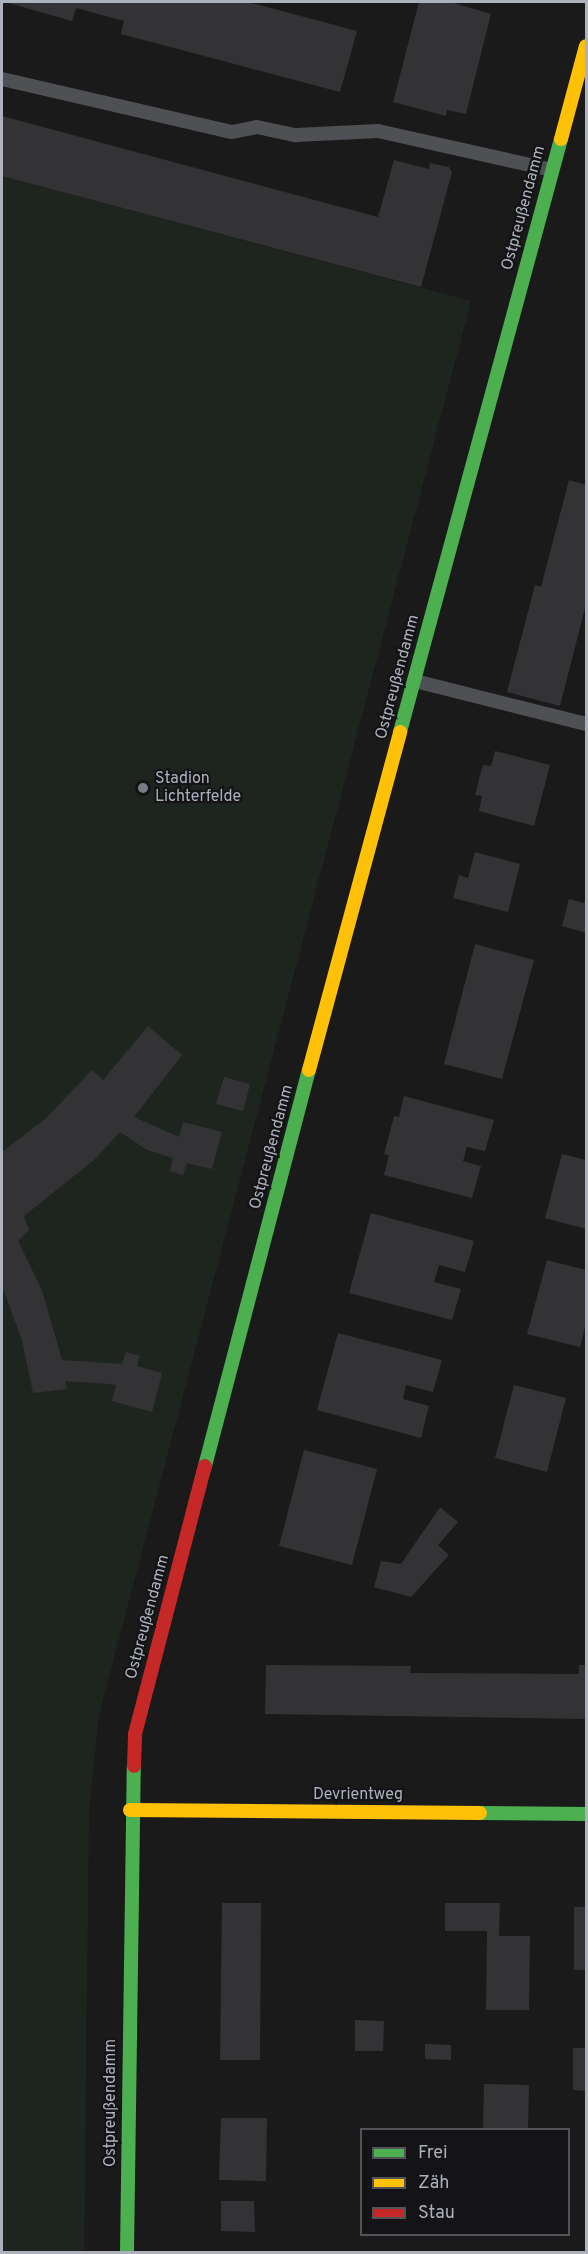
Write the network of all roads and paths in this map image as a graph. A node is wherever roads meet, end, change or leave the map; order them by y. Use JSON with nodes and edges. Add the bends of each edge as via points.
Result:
{"nodes":[{"id":1,"x":586,"y":46,"type":"edge"},
{"id":2,"x":2,"y":79,"type":"edge"},
{"id":3,"x":552,"y":170,"type":"junction"},
{"id":4,"x":415,"y":681,"type":"junction"},
{"id":5,"x":586,"y":724,"type":"edge"},
{"id":6,"x":130,"y":1810,"type":"junction"},
{"id":7,"x":586,"y":1814,"type":"edge"},
{"id":8,"x":127,"y":2253,"type":"edge"}],
"edges":[{"from":1,"to":3,"type":"street","name":"Ostpreußendamm"},
{"from":2,"to":3,"type":"lane","via":[[232,132],[257,127],[296,135],[378,131]]},
{"from":3,"to":4,"type":"street","name":"Ostpreußendamm"},
{"from":4,"to":5,"type":"lane"},
{"from":4,"to":6,"type":"street","name":"Ostpreußendamm","via":[[142,1703],[135,1734]]},
{"from":6,"to":7,"type":"street","name":"Devrientweg"},
{"from":6,"to":8,"type":"street","name":"Ostpreußendamm"}]}
